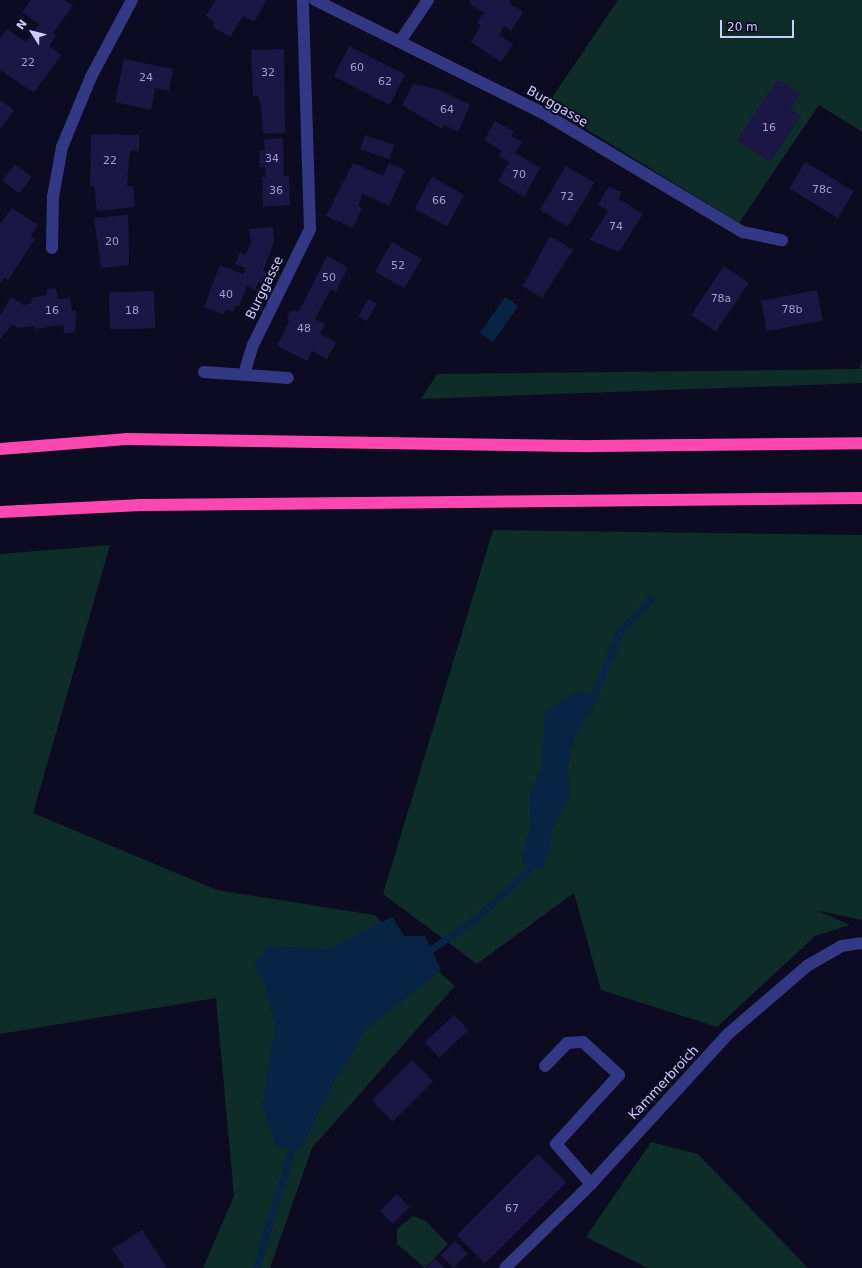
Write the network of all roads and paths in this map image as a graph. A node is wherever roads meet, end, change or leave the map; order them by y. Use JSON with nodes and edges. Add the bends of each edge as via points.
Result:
{"nodes":[{"id":1,"x":132,"y":0,"type":"edge"},
{"id":2,"x":303,"y":0,"type":"edge"},
{"id":3,"x":315,"y":0,"type":"edge"},
{"id":4,"x":428,"y":0,"type":"edge"},
{"id":5,"x":401,"y":40,"type":"junction"},
{"id":6,"x":782,"y":240,"type":"dead end"},
{"id":7,"x":52,"y":248,"type":"dead end"},
{"id":8,"x":204,"y":372,"type":"dead end"},
{"id":9,"x":244,"y":374,"type":"junction"},
{"id":10,"x":288,"y":378,"type":"dead end"},
{"id":11,"x":862,"y":443,"type":"edge"},
{"id":12,"x":0,"y":449,"type":"edge"},
{"id":13,"x":862,"y":498,"type":"edge"},
{"id":14,"x":0,"y":512,"type":"edge"},
{"id":15,"x":862,"y":943,"type":"edge"},
{"id":16,"x":545,"y":1066,"type":"dead end"},
{"id":17,"x":591,"y":1184,"type":"junction"},
{"id":18,"x":505,"y":1268,"type":"edge"}],
"edges":[{"from":1,"to":7,"type":"street","via":[[91,77],[62,147],[53,197]]},
{"from":2,"to":9,"type":"street","name":"Burggasse","via":[[310,229],[253,345]]},
{"from":3,"to":5,"type":"street","name":"Burggasse"},
{"from":4,"to":5,"type":"street"},
{"from":5,"to":6,"type":"street","name":"Burggasse","via":[[543,113],[743,232]]},
{"from":8,"to":9,"type":"street"},
{"from":9,"to":10,"type":"street"},
{"from":11,"to":12,"type":"highway","via":[[592,446],[126,439]]},
{"from":13,"to":14,"type":"highway","via":[[141,505]]},
{"from":15,"to":17,"type":"street","name":"Kammerbroich","via":[[841,946],[808,966],[728,1034]]},
{"from":16,"to":17,"type":"street","via":[[567,1043],[583,1042],[619,1075],[556,1144]]},
{"from":17,"to":18,"type":"street","name":"Kammerbroich"}]}
